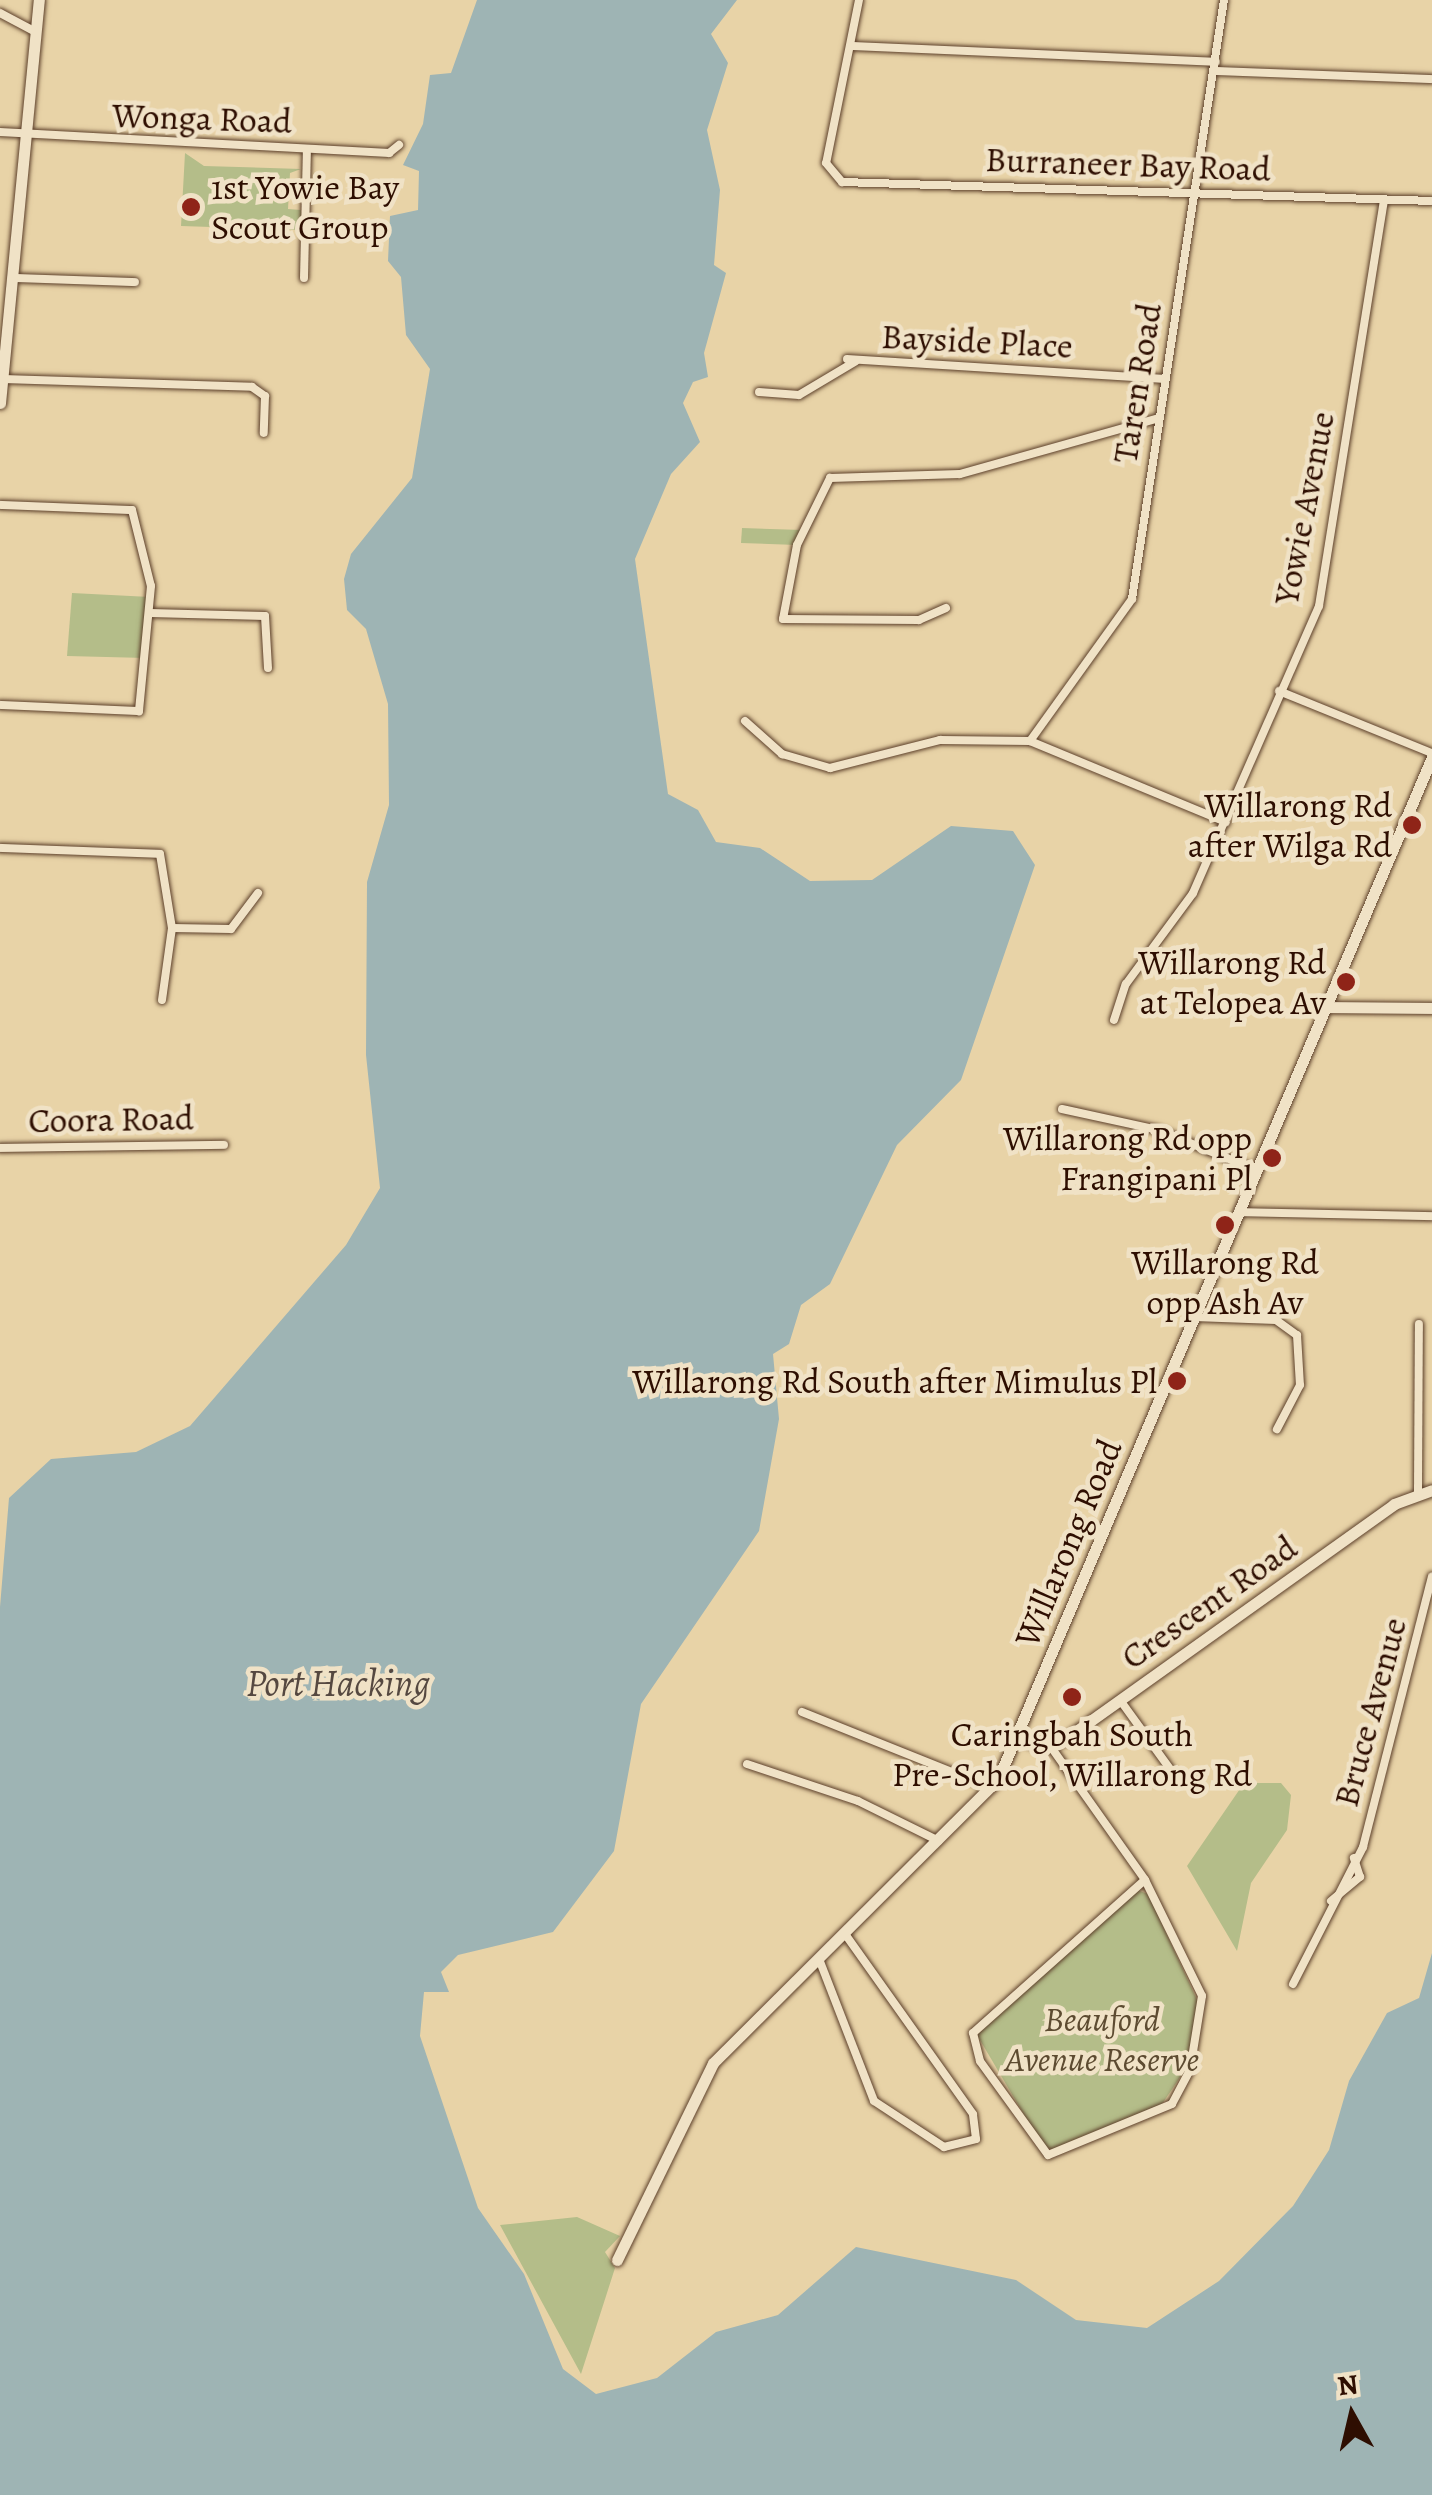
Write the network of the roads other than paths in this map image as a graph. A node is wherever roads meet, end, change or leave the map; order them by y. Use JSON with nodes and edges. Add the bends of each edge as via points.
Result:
{"nodes":[{"id":1,"x":39,"y":0,"type":"edge"},
{"id":2,"x":859,"y":0,"type":"edge"},
{"id":3,"x":1224,"y":0,"type":"edge"},
{"id":4,"x":0,"y":12,"type":"edge"},
{"id":5,"x":35,"y":32,"type":"junction"},
{"id":6,"x":851,"y":46,"type":"junction"},
{"id":7,"x":1215,"y":67,"type":"junction"},
{"id":8,"x":1432,"y":79,"type":"edge"},
{"id":9,"x":0,"y":132,"type":"edge"},
{"id":10,"x":26,"y":133,"type":"junction"},
{"id":11,"x":400,"y":145,"type":"dead end"},
{"id":12,"x":308,"y":149,"type":"junction"},
{"id":13,"x":1195,"y":194,"type":"junction"},
{"id":14,"x":1384,"y":200,"type":"junction"},
{"id":15,"x":1432,"y":201,"type":"edge"},
{"id":16,"x":13,"y":278,"type":"junction"},
{"id":17,"x":304,"y":278,"type":"dead end"},
{"id":18,"x":135,"y":282,"type":"dead end"},
{"id":19,"x":1164,"y":379,"type":"junction"},
{"id":20,"x":2,"y":380,"type":"edge"},
{"id":21,"x":760,"y":392,"type":"dead end"},
{"id":22,"x":0,"y":403,"type":"edge"},
{"id":23,"x":1159,"y":418,"type":"junction"},
{"id":24,"x":264,"y":433,"type":"dead end"},
{"id":25,"x":0,"y":505,"type":"edge"},
{"id":26,"x":946,"y":608,"type":"dead end"},
{"id":27,"x":150,"y":613,"type":"junction"},
{"id":28,"x":268,"y":668,"type":"dead end"},
{"id":29,"x":1279,"y":691,"type":"junction"},
{"id":30,"x":0,"y":706,"type":"edge"},
{"id":31,"x":745,"y":721,"type":"dead end"},
{"id":32,"x":1030,"y":741,"type":"junction"},
{"id":33,"x":1432,"y":755,"type":"edge"},
{"id":34,"x":1429,"y":770,"type":"edge"},
{"id":35,"x":1226,"y":822,"type":"junction"},
{"id":36,"x":0,"y":848,"type":"edge"},
{"id":37,"x":258,"y":893,"type":"dead end"},
{"id":38,"x":172,"y":928,"type":"junction"},
{"id":39,"x":162,"y":1000,"type":"dead end"},
{"id":40,"x":1326,"y":1007,"type":"junction"},
{"id":41,"x":1432,"y":1008,"type":"edge"},
{"id":42,"x":1114,"y":1020,"type":"dead end"},
{"id":43,"x":1062,"y":1109,"type":"dead end"},
{"id":44,"x":224,"y":1145,"type":"dead end"},
{"id":45,"x":0,"y":1148,"type":"edge"},
{"id":46,"x":1256,"y":1170,"type":"junction"},
{"id":47,"x":1238,"y":1212,"type":"junction"},
{"id":48,"x":1432,"y":1216,"type":"edge"},
{"id":49,"x":1194,"y":1318,"type":"junction"},
{"id":50,"x":1419,"y":1324,"type":"dead end"},
{"id":51,"x":1276,"y":1429,"type":"dead end"},
{"id":52,"x":1432,"y":1490,"type":"edge"},
{"id":53,"x":1418,"y":1494,"type":"junction"},
{"id":54,"x":1432,"y":1577,"type":"edge"},
{"id":55,"x":1119,"y":1699,"type":"junction"},
{"id":56,"x":802,"y":1712,"type":"dead end"},
{"id":57,"x":1016,"y":1737,"type":"junction"},
{"id":58,"x":1051,"y":1747,"type":"junction"},
{"id":59,"x":746,"y":1764,"type":"dead end"},
{"id":60,"x":1172,"y":1773,"type":"dead end"},
{"id":61,"x":992,"y":1788,"type":"junction"},
{"id":62,"x":940,"y":1842,"type":"junction"},
{"id":63,"x":1354,"y":1858,"type":"junction"},
{"id":64,"x":1145,"y":1880,"type":"junction"},
{"id":65,"x":1328,"y":1904,"type":"junction"},
{"id":66,"x":845,"y":1934,"type":"junction"},
{"id":67,"x":819,"y":1959,"type":"junction"},
{"id":68,"x":1293,"y":1984,"type":"dead end"},
{"id":69,"x":617,"y":2260,"type":"dead end"}],
"edges":[{"from":1,"to":5,"type":"street"},
{"from":2,"to":6,"type":"street"},
{"from":3,"to":7,"type":"street","name":"Taren Road"},
{"from":4,"to":5,"type":"street"},
{"from":5,"to":10,"type":"street"},
{"from":6,"to":7,"type":"street"},
{"from":6,"to":13,"type":"street","name":"Burraneer Bay Road","via":[[827,171],[853,183]]},
{"from":7,"to":8,"type":"street"},
{"from":7,"to":13,"type":"street","name":"Taren Road"},
{"from":9,"to":10,"type":"street","name":"Wonga Road"},
{"from":10,"to":12,"type":"street","name":"Wonga Road"},
{"from":10,"to":16,"type":"street"},
{"from":11,"to":12,"type":"street","name":"Wonga Road","via":[[390,153]]},
{"from":12,"to":17,"type":"street"},
{"from":13,"to":14,"type":"street","name":"Burraneer Bay Road"},
{"from":13,"to":19,"type":"street","name":"Taren Road"},
{"from":14,"to":15,"type":"street","name":"Burraneer Bay Road"},
{"from":14,"to":29,"type":"street","name":"Yowie Avenue","via":[[1322,594]]},
{"from":16,"to":18,"type":"street"},
{"from":16,"to":20,"type":"street"},
{"from":19,"to":21,"type":"street","name":"Bayside Place","via":[[851,360],[800,395]]},
{"from":19,"to":23,"type":"street","name":"Taren Road"},
{"from":20,"to":22,"type":"street"},
{"from":20,"to":24,"type":"street","via":[[252,387],[265,396]]},
{"from":23,"to":26,"type":"street","via":[[960,474],[830,478],[797,545],[783,619],[920,620]]},
{"from":23,"to":32,"type":"street","name":"Taren Road","via":[[1124,619]]},
{"from":25,"to":27,"type":"street","via":[[132,510]]},
{"from":27,"to":28,"type":"street","via":[[264,616]]},
{"from":27,"to":30,"type":"street","via":[[140,711]]},
{"from":29,"to":33,"type":"street"},
{"from":29,"to":35,"type":"street","name":"Yowie Avenue"},
{"from":31,"to":32,"type":"street","via":[[782,754],[830,768],[940,740]]},
{"from":32,"to":35,"type":"street"},
{"from":33,"to":34,"type":"street","name":"Willarong Road"},
{"from":34,"to":40,"type":"street","name":"Willarong Road"},
{"from":35,"to":42,"type":"street","name":"Yowie Avenue","via":[[1188,902],[1126,984]]},
{"from":36,"to":38,"type":"street","via":[[160,854]]},
{"from":37,"to":38,"type":"street","via":[[231,929]]},
{"from":38,"to":39,"type":"street"},
{"from":40,"to":41,"type":"street"},
{"from":40,"to":46,"type":"street","name":"Willarong Road"},
{"from":43,"to":46,"type":"street","via":[[1158,1130]]},
{"from":44,"to":45,"type":"street","name":"Coora Road"},
{"from":46,"to":47,"type":"street","name":"Willarong Road"},
{"from":47,"to":48,"type":"street"},
{"from":47,"to":49,"type":"street","name":"Willarong Road"},
{"from":49,"to":51,"type":"street","via":[[1276,1320],[1298,1335],[1300,1385]]},
{"from":49,"to":57,"type":"street","name":"Willarong Road"},
{"from":50,"to":53,"type":"street"},
{"from":52,"to":53,"type":"street","name":"Crescent Road"},
{"from":53,"to":55,"type":"street","name":"Crescent Road"},
{"from":54,"to":63,"type":"street","name":"Bruce Avenue"},
{"from":55,"to":58,"type":"street","name":"Crescent Road"},
{"from":55,"to":60,"type":"street"},
{"from":56,"to":61,"type":"street"},
{"from":57,"to":58,"type":"street"},
{"from":57,"to":61,"type":"street","name":"Willarong Road"},
{"from":58,"to":64,"type":"street"},
{"from":59,"to":62,"type":"street","via":[[858,1801]]},
{"from":61,"to":62,"type":"street","name":"Willarong Road"},
{"from":62,"to":66,"type":"street","name":"Willarong Road"},
{"from":63,"to":65,"type":"street","name":"Bruce Avenue"},
{"from":63,"to":65,"type":"street","name":"Bruce Avenue","via":[[1360,1878]]},
{"from":64,"to":64,"type":"street","via":[[1202,1996],[1187,2081],[1164,2110],[1048,2155],[980,2061],[973,2033]]},
{"from":65,"to":68,"type":"street","name":"Bruce Avenue"},
{"from":66,"to":67,"type":"street","name":"Willarong Road"},
{"from":66,"to":67,"type":"street","via":[[981,2128],[963,2146],[944,2147],[882,2109]]},
{"from":67,"to":69,"type":"street","name":"Willarong Road","via":[[713,2063]]}]}
